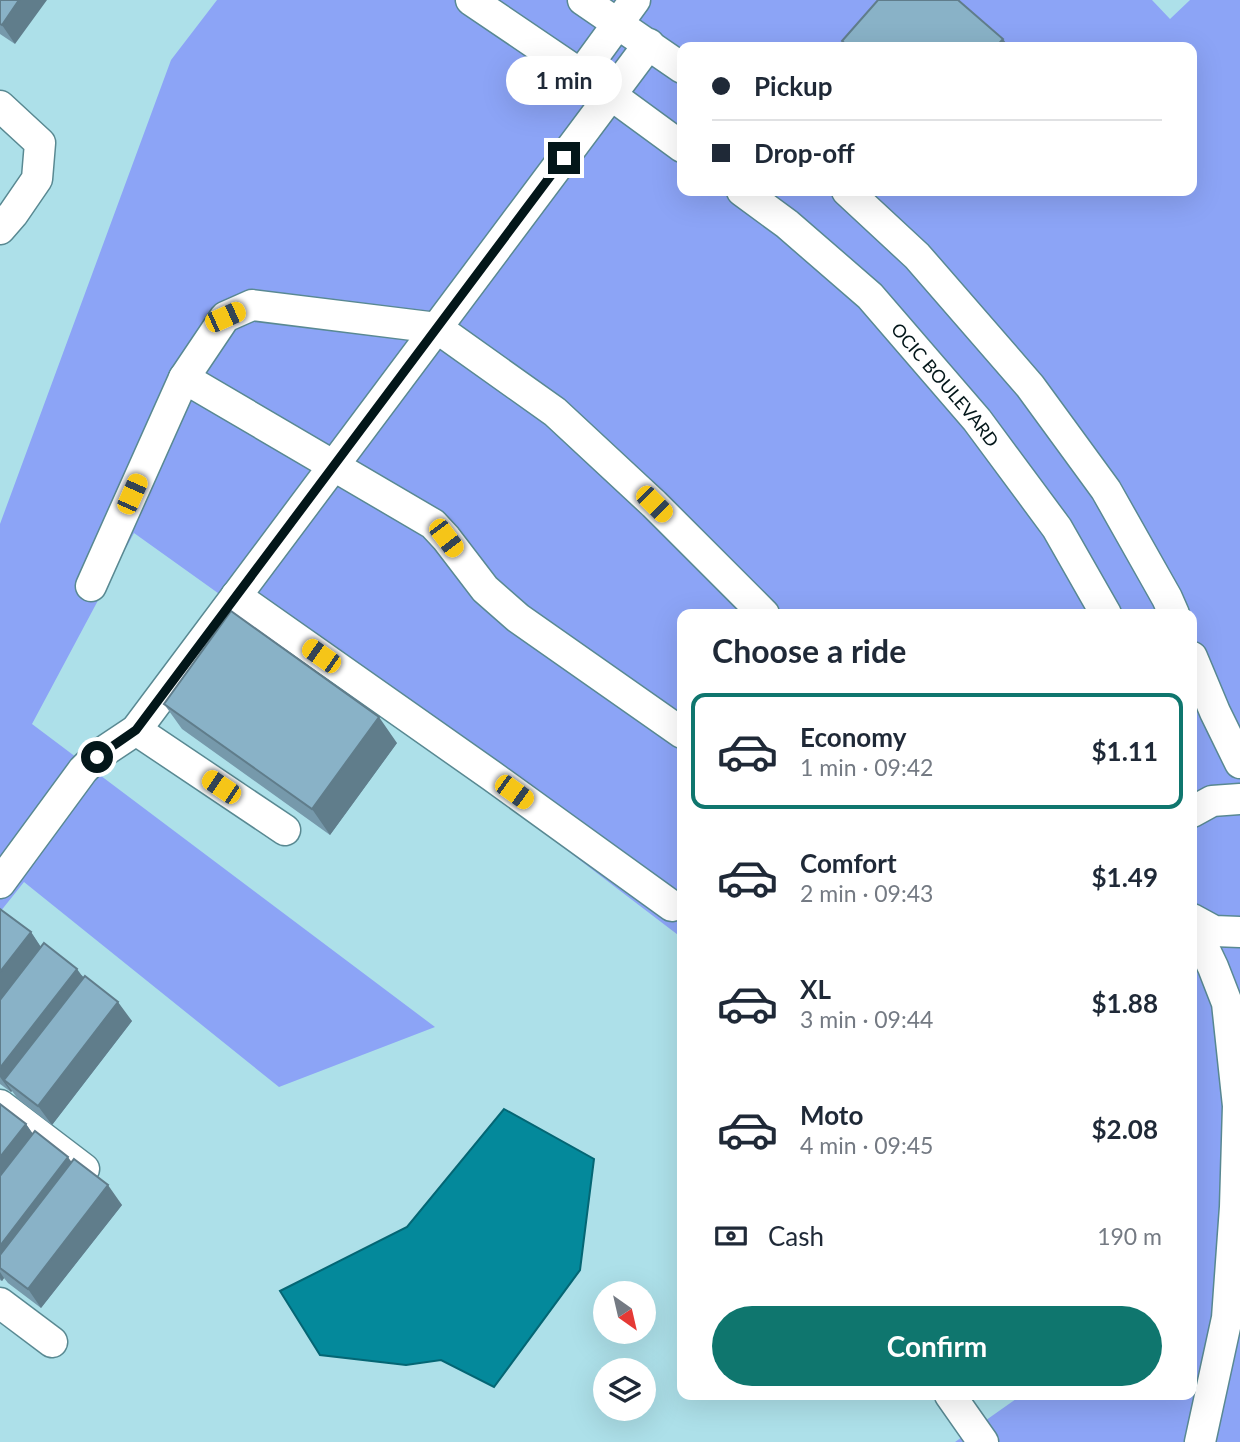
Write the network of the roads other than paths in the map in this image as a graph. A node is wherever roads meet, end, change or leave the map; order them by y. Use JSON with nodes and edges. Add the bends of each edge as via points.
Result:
{"nodes":[{"id":1,"x":471,"y":0,"type":"edge"},
{"id":2,"x":583,"y":0,"type":"edge"},
{"id":3,"x":635,"y":0,"type":"edge"},
{"id":4,"x":618,"y":24,"type":"junction"},
{"id":5,"x":649,"y":44,"type":"junction"},
{"id":6,"x":677,"y":64,"type":"edge"},
{"id":7,"x":581,"y":74,"type":"junction"},
{"id":8,"x":611,"y":94,"type":"junction"},
{"id":9,"x":0,"y":106,"type":"edge"},
{"id":10,"x":677,"y":143,"type":"edge"},
{"id":11,"x":749,"y":196,"type":"edge"},
{"id":12,"x":852,"y":196,"type":"edge"},
{"id":13,"x":0,"y":229,"type":"edge"},
{"id":14,"x":437,"y":328,"type":"junction"},
{"id":15,"x":184,"y":378,"type":"junction"},
{"id":16,"x":333,"y":467,"type":"junction"},
{"id":17,"x":91,"y":586,"type":"dead end"},
{"id":18,"x":236,"y":596,"type":"junction"},
{"id":19,"x":759,"y":609,"type":"edge"},
{"id":20,"x":1103,"y":609,"type":"edge"},
{"id":21,"x":1172,"y":609,"type":"edge"},
{"id":22,"x":1197,"y":669,"type":"edge"},
{"id":23,"x":677,"y":729,"type":"edge"},
{"id":24,"x":136,"y":730,"type":"junction"},
{"id":25,"x":1240,"y":763,"type":"edge"},
{"id":26,"x":1240,"y":800,"type":"edge"},
{"id":27,"x":1197,"y":809,"type":"edge"},
{"id":28,"x":285,"y":830,"type":"dead end"},
{"id":29,"x":0,"y":883,"type":"edge"},
{"id":30,"x":672,"y":906,"type":"dead end"},
{"id":31,"x":1197,"y":923,"type":"edge"},
{"id":32,"x":1197,"y":932,"type":"edge"},
{"id":33,"x":1240,"y":932,"type":"edge"},
{"id":34,"x":0,"y":1105,"type":"edge"},
{"id":35,"x":84,"y":1170,"type":"edge"},
{"id":36,"x":0,"y":1303,"type":"edge"},
{"id":37,"x":52,"y":1342,"type":"dead end"},
{"id":38,"x":954,"y":1400,"type":"edge"},
{"id":39,"x":983,"y":1442,"type":"edge"},
{"id":40,"x":1200,"y":1442,"type":"edge"}],
"edges":[{"from":1,"to":7,"type":"street"},
{"from":2,"to":4,"type":"street"},
{"from":3,"to":4,"type":"street"},
{"from":4,"to":5,"type":"street"},
{"from":4,"to":7,"type":"street"},
{"from":5,"to":6,"type":"street"},
{"from":5,"to":8,"type":"street"},
{"from":7,"to":8,"type":"street"},
{"from":8,"to":10,"type":"street"},
{"from":8,"to":14,"type":"street"},
{"from":9,"to":13,"type":"street","via":[[40,144],[37,179]]},
{"from":11,"to":20,"type":"street","name":"OCIC BOULEVARD","via":[[870,296],[977,420],[1056,528]]},
{"from":12,"to":21,"type":"street","via":[[918,256],[1030,386],[1106,490]]},
{"from":14,"to":15,"type":"street","via":[[252,304],[225,317]]},
{"from":14,"to":16,"type":"street"},
{"from":14,"to":19,"type":"street","via":[[555,412]]},
{"from":15,"to":16,"type":"street"},
{"from":15,"to":17,"type":"street"},
{"from":16,"to":18,"type":"street"},
{"from":16,"to":23,"type":"street","via":[[432,524],[485,589],[518,618]]},
{"from":18,"to":24,"type":"street"},
{"from":18,"to":30,"type":"street"},
{"from":22,"to":25,"type":"street"},
{"from":24,"to":28,"type":"street"},
{"from":24,"to":29,"type":"street","via":[[83,770]]},
{"from":26,"to":27,"type":"street","via":[[1212,801]]},
{"from":31,"to":33,"type":"street"},
{"from":32,"to":40,"type":"street","via":[[1227,1003],[1238,1106],[1227,1318]]},
{"from":34,"to":35,"type":"street"},
{"from":36,"to":37,"type":"street"},
{"from":38,"to":39,"type":"street"}]}
